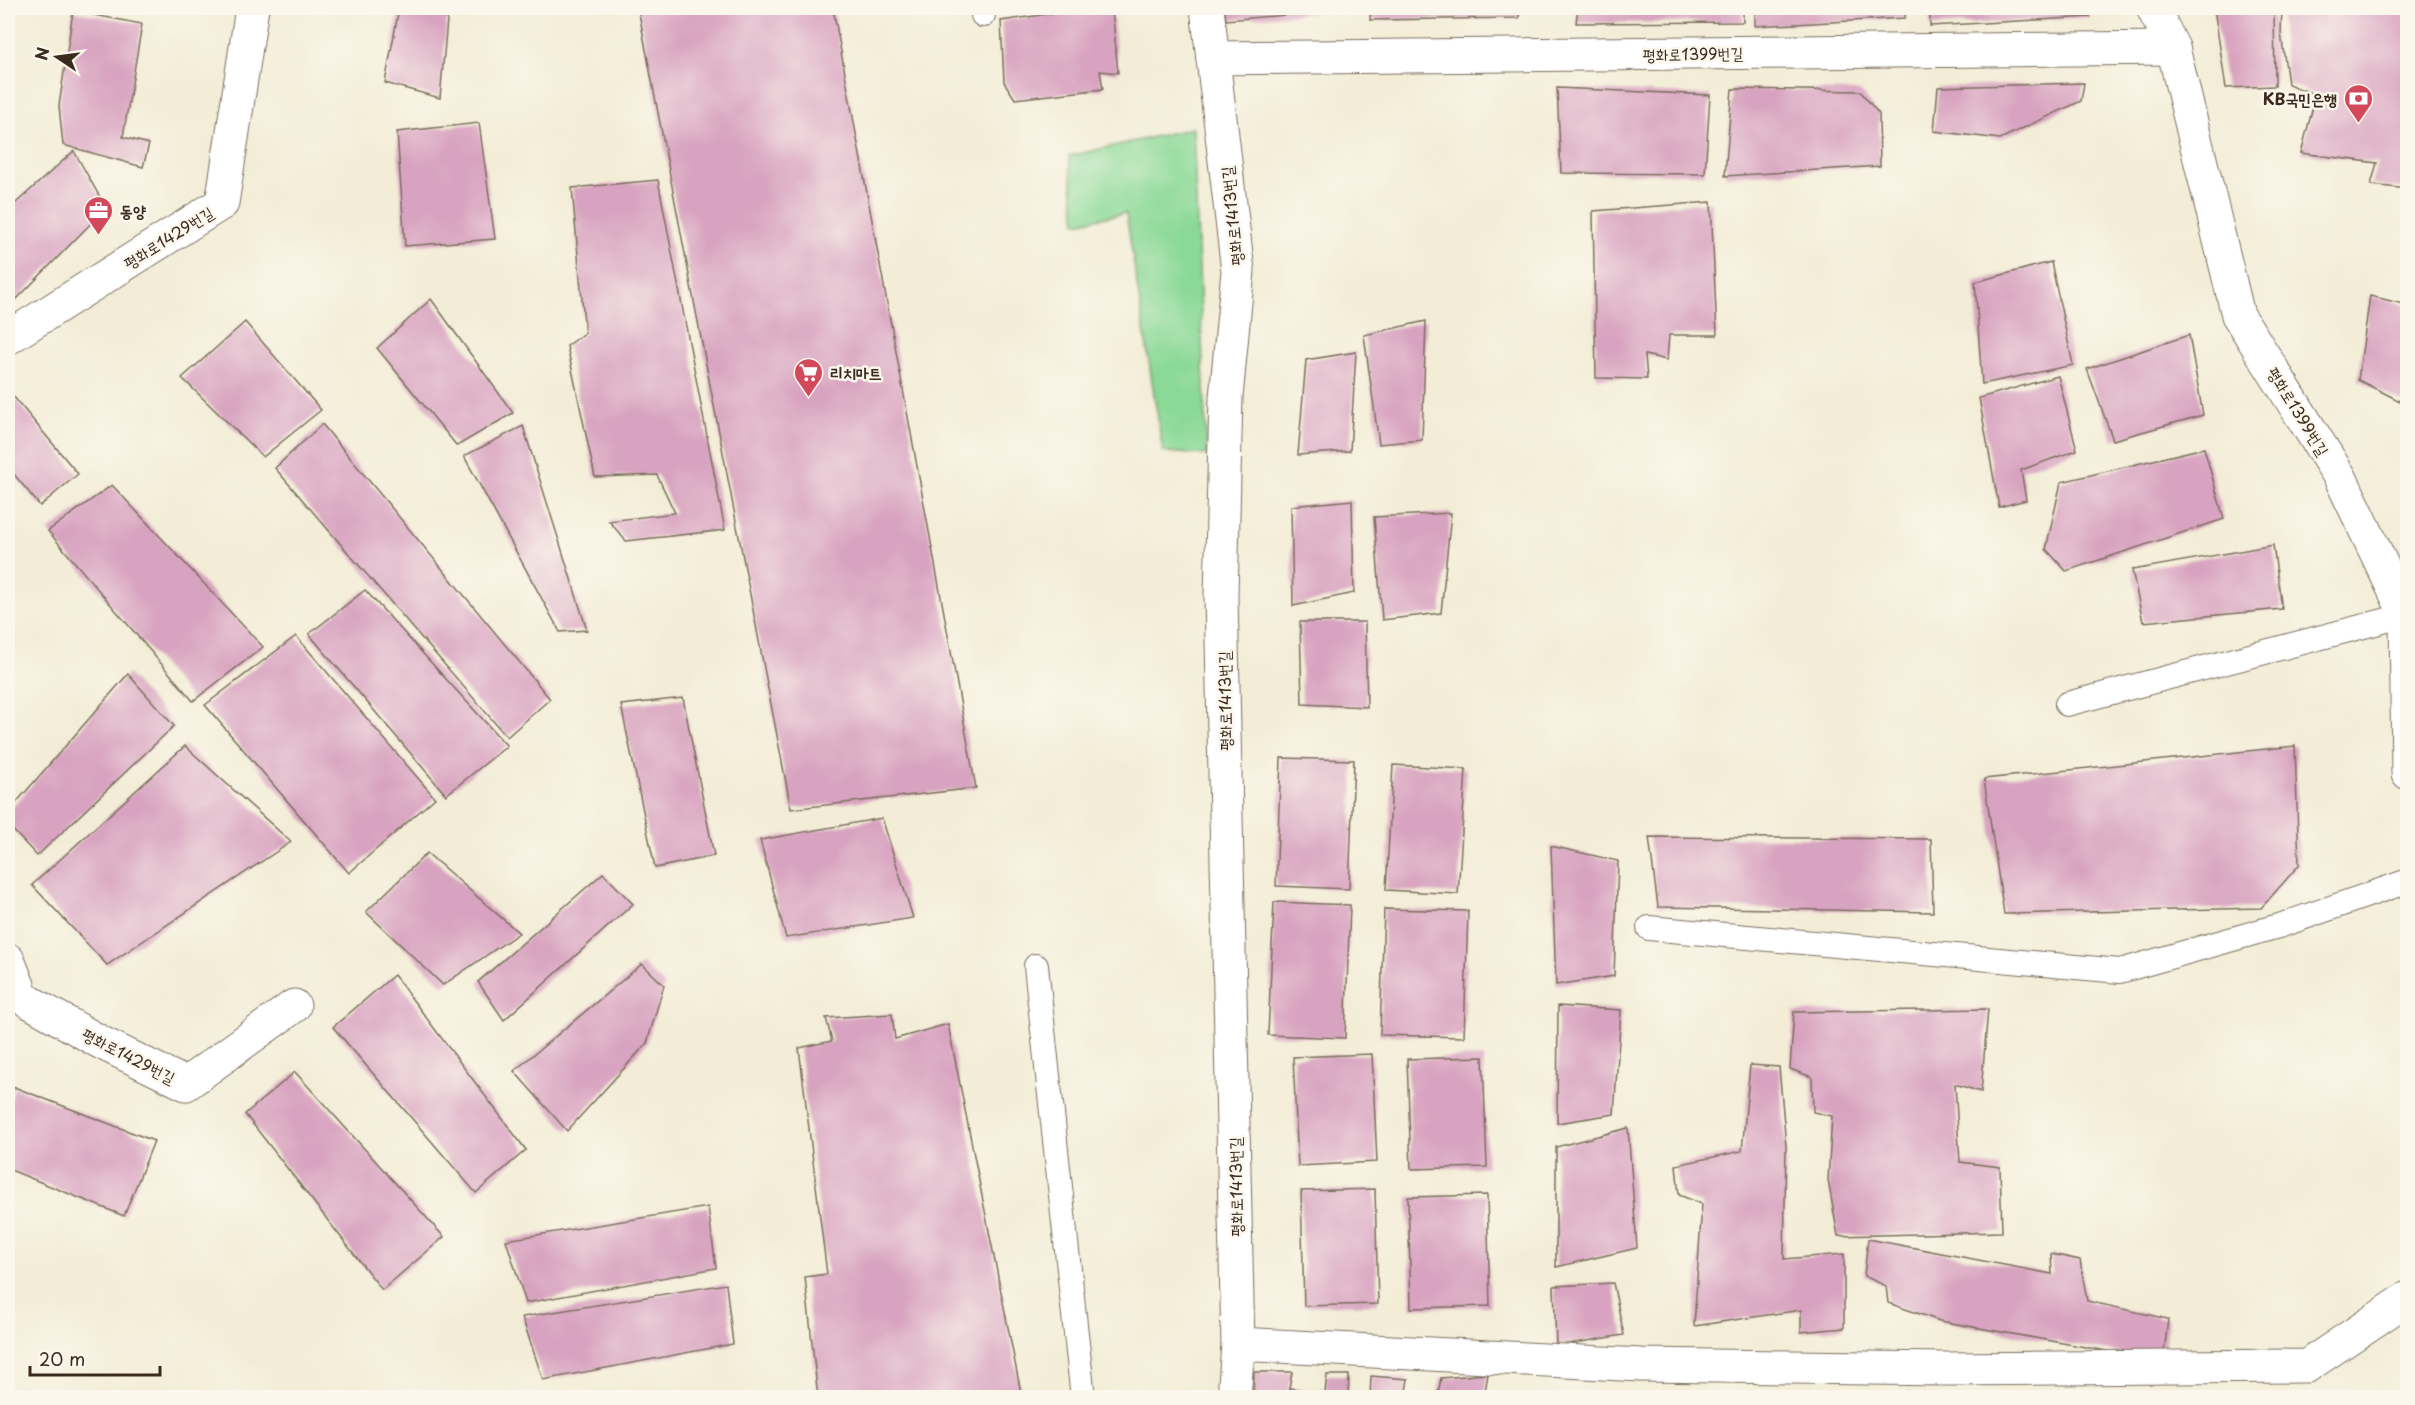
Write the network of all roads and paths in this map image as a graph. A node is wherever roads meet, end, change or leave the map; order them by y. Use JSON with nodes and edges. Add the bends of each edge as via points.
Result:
{"nodes":[{"id":1,"x":252,"y":8,"type":"edge"},
{"id":2,"x":1206,"y":8,"type":"edge"},
{"id":3,"x":2153,"y":8,"type":"edge"},
{"id":4,"x":2173,"y":48,"type":"junction"},
{"id":5,"x":1213,"y":58,"type":"junction"},
{"id":6,"x":8,"y":338,"type":"edge"},
{"id":7,"x":2406,"y":615,"type":"junction"},
{"id":8,"x":2067,"y":704,"type":"dead end"},
{"id":9,"x":2408,"y":773,"type":"edge"},
{"id":10,"x":2408,"y":881,"type":"edge"},
{"id":11,"x":1648,"y":928,"type":"dead end"},
{"id":12,"x":9,"y":966,"type":"edge"},
{"id":13,"x":1036,"y":966,"type":"dead end"},
{"id":14,"x":294,"y":1006,"type":"dead end"},
{"id":15,"x":2408,"y":1298,"type":"edge"},
{"id":16,"x":1238,"y":1344,"type":"junction"},
{"id":17,"x":1083,"y":1398,"type":"edge"},
{"id":18,"x":1234,"y":1398,"type":"edge"}],
"edges":[{"from":1,"to":6,"type":"street","name":"평화로1429번길","via":[[222,203]]},
{"from":2,"to":5,"type":"street","name":"평화로1413번길"},
{"from":3,"to":4,"type":"street","name":"평화로1399번길"},
{"from":4,"to":5,"type":"street","name":"평화로1399번길"},
{"from":4,"to":7,"type":"street","name":"평화로1399번길","via":[[2238,315],[2340,477]]},
{"from":5,"to":16,"type":"street","name":"평화로1413번길","via":[[1238,271],[1226,397],[1221,596]]},
{"from":7,"to":8,"type":"lane"},
{"from":7,"to":9,"type":"street","name":"평화로1399번길"},
{"from":10,"to":11,"type":"lane","via":[[2282,925],[2120,971]]},
{"from":12,"to":14,"type":"street","name":"평화로1429번길","via":[[23,998],[186,1084]]},
{"from":13,"to":17,"type":"lane"},
{"from":15,"to":16,"type":"street","via":[[2307,1366],[1946,1369],[1641,1365]]},
{"from":16,"to":18,"type":"street","name":"평화로1413번길"}]}
